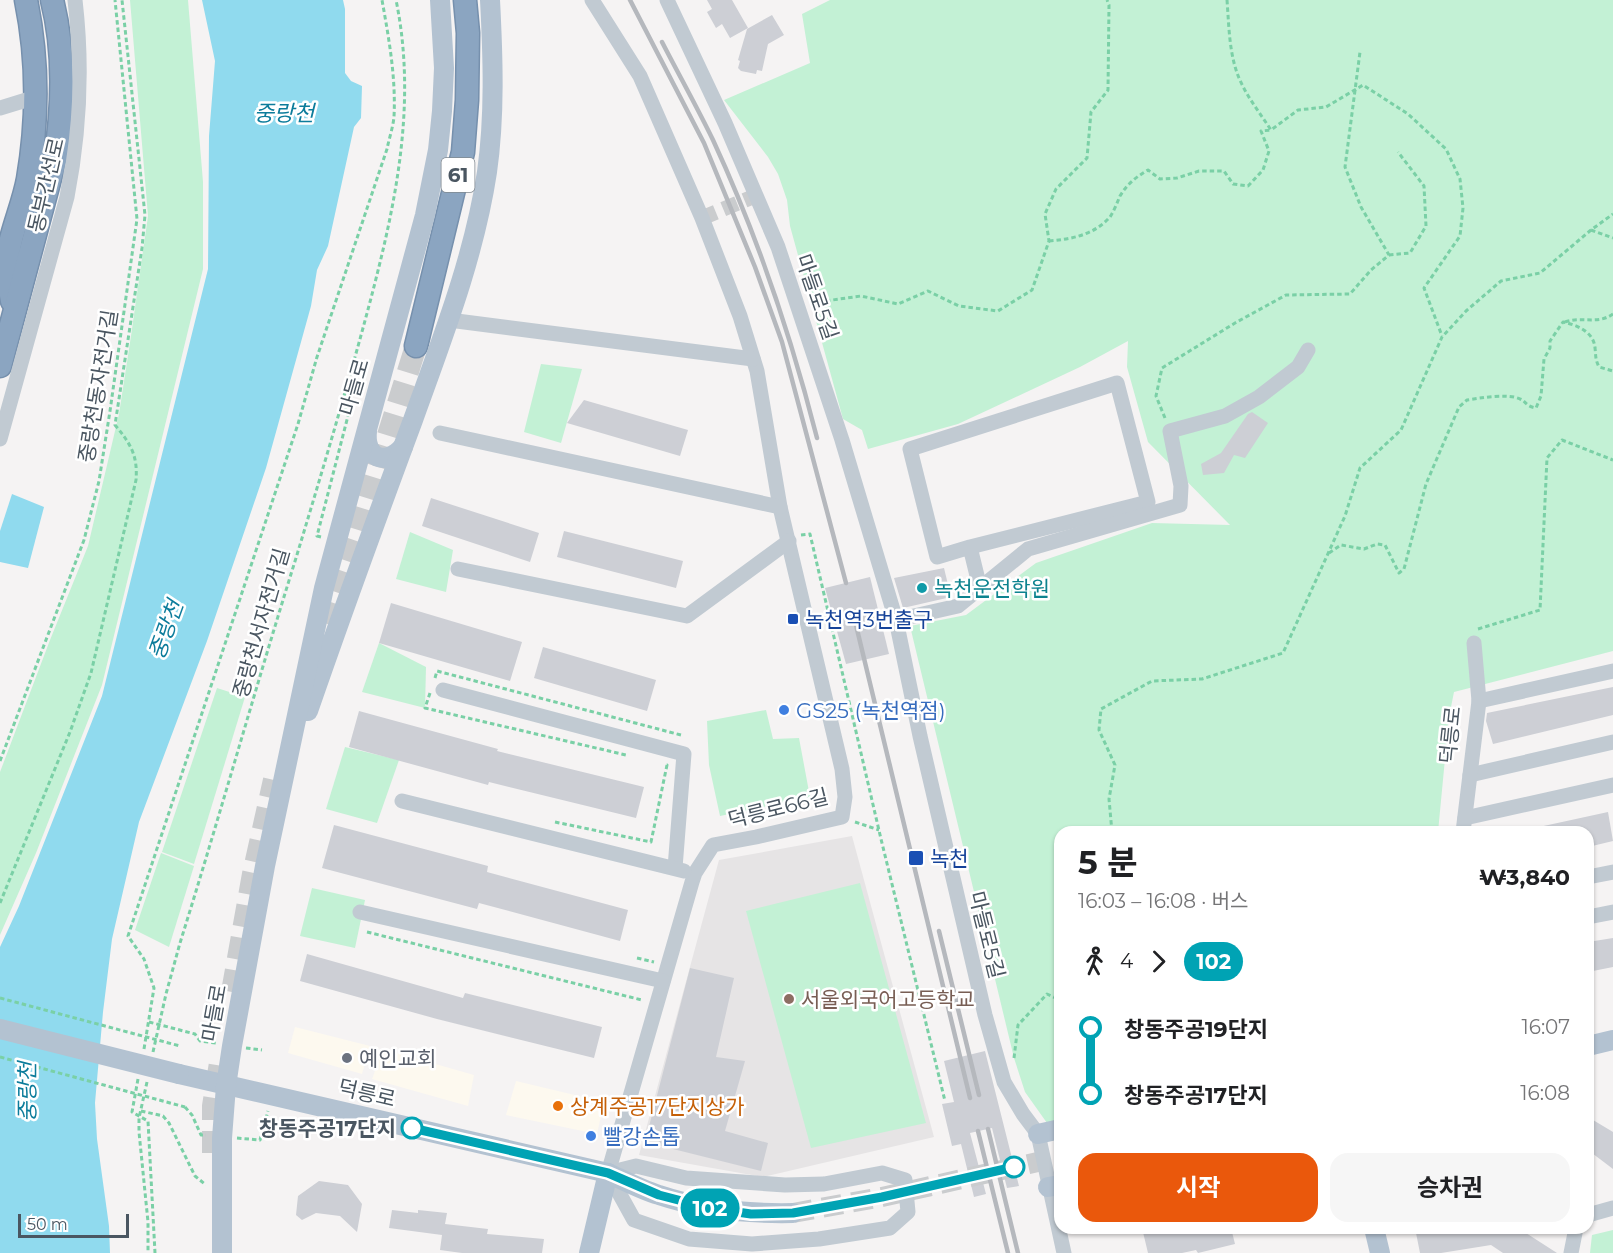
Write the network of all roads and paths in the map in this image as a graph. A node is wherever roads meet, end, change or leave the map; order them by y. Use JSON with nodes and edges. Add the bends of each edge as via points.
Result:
{"nodes":[{"id":1,"x":26,"y":0,"type":"edge"},
{"id":2,"x":52,"y":0,"type":"edge"},
{"id":3,"x":75,"y":0,"type":"edge"},
{"id":4,"x":115,"y":0,"type":"edge"},
{"id":5,"x":122,"y":0,"type":"edge"},
{"id":6,"x":382,"y":0,"type":"edge"},
{"id":7,"x":396,"y":0,"type":"edge"},
{"id":8,"x":440,"y":0,"type":"edge"},
{"id":9,"x":465,"y":0,"type":"edge"},
{"id":10,"x":490,"y":0,"type":"edge"},
{"id":11,"x":592,"y":0,"type":"edge"},
{"id":12,"x":667,"y":0,"type":"edge"},
{"id":13,"x":1107,"y":0,"type":"edge"},
{"id":14,"x":1227,"y":0,"type":"edge"},
{"id":15,"x":1360,"y":52,"type":"dead end"},
{"id":16,"x":1354,"y":90,"type":"junction"},
{"id":17,"x":36,"y":97,"type":"junction"},
{"id":18,"x":0,"y":108,"type":"edge"},
{"id":19,"x":1271,"y":130,"type":"junction"},
{"id":20,"x":1398,"y":152,"type":"dead end"},
{"id":21,"x":1613,"y":214,"type":"edge"},
{"id":22,"x":1591,"y":230,"type":"junction"},
{"id":23,"x":1613,"y":238,"type":"edge"},
{"id":24,"x":1049,"y":241,"type":"junction"},
{"id":25,"x":1389,"y":255,"type":"junction"},
{"id":26,"x":811,"y":303,"type":"dead end"},
{"id":27,"x":1613,"y":314,"type":"edge"},
{"id":28,"x":14,"y":315,"type":"junction"},
{"id":29,"x":449,"y":320,"type":"junction"},
{"id":30,"x":1563,"y":322,"type":"junction"},
{"id":31,"x":1442,"y":337,"type":"junction"},
{"id":32,"x":416,"y":346,"type":"tunnel mouth"},
{"id":33,"x":1308,"y":350,"type":"dead end"},
{"id":34,"x":753,"y":359,"type":"junction"},
{"id":35,"x":0,"y":366,"type":"edge"},
{"id":36,"x":1613,"y":371,"type":"edge"},
{"id":37,"x":341,"y":406,"type":"junction"},
{"id":38,"x":367,"y":428,"type":"junction"},
{"id":39,"x":1170,"y":431,"type":"junction"},
{"id":40,"x":440,"y":433,"type":"dead end"},
{"id":41,"x":0,"y":439,"type":"edge"},
{"id":42,"x":403,"y":447,"type":"junction"},
{"id":43,"x":1613,"y":460,"type":"edge"},
{"id":44,"x":780,"y":507,"type":"junction"},
{"id":45,"x":789,"y":538,"type":"junction"},
{"id":46,"x":336,"y":544,"type":"junction"},
{"id":47,"x":970,"y":547,"type":"junction"},
{"id":48,"x":1327,"y":554,"type":"junction"},
{"id":49,"x":458,"y":568,"type":"dead end"},
{"id":50,"x":980,"y":588,"type":"junction"},
{"id":51,"x":896,"y":620,"type":"junction"},
{"id":52,"x":1474,"y":643,"type":"joint"},
{"id":53,"x":1613,"y":671,"type":"edge"},
{"id":54,"x":436,"y":687,"type":"junction"},
{"id":55,"x":1479,"y":701,"type":"junction"},
{"id":56,"x":681,"y":735,"type":"dead end"},
{"id":57,"x":1613,"y":742,"type":"edge"},
{"id":58,"x":632,"y":757,"type":"dead end"},
{"id":59,"x":0,"y":761,"type":"edge"},
{"id":60,"x":655,"y":762,"type":"dead end"},
{"id":61,"x":1470,"y":775,"type":"junction"},
{"id":62,"x":282,"y":784,"type":"junction"},
{"id":63,"x":1613,"y":785,"type":"edge"},
{"id":64,"x":402,"y":801,"type":"dead end"},
{"id":65,"x":842,"y":817,"type":"junction"},
{"id":66,"x":546,"y":820,"type":"dead end"},
{"id":67,"x":1464,"y":825,"type":"edge"},
{"id":68,"x":1111,"y":826,"type":"edge"},
{"id":69,"x":879,"y":830,"type":"junction"},
{"id":70,"x":675,"y":868,"type":"junction"},
{"id":71,"x":1613,"y":872,"type":"edge"},
{"id":72,"x":695,"y":873,"type":"junction"},
{"id":73,"x":1594,"y":876,"type":"edge"},
{"id":74,"x":0,"y":903,"type":"edge"},
{"id":75,"x":360,"y":912,"type":"dead end"},
{"id":76,"x":1613,"y":912,"type":"edge"},
{"id":77,"x":1594,"y":917,"type":"edge"},
{"id":78,"x":367,"y":932,"type":"dead end"},
{"id":79,"x":632,"y":957,"type":"dead end"},
{"id":80,"x":667,"y":965,"type":"junction"},
{"id":81,"x":663,"y":981,"type":"junction"},
{"id":82,"x":1054,"y":997,"type":"edge"},
{"id":83,"x":0,"y":998,"type":"edge"},
{"id":84,"x":656,"y":1003,"type":"junction"},
{"id":85,"x":149,"y":1022,"type":"junction"},
{"id":86,"x":160,"y":1024,"type":"junction"},
{"id":87,"x":0,"y":1029,"type":"edge"},
{"id":88,"x":1613,"y":1040,"type":"edge"},
{"id":89,"x":200,"y":1041,"type":"dead end"},
{"id":90,"x":1594,"y":1045,"type":"edge"},
{"id":91,"x":180,"y":1046,"type":"dead end"},
{"id":92,"x":142,"y":1054,"type":"dead end"},
{"id":93,"x":153,"y":1055,"type":"dead end"},
{"id":94,"x":0,"y":1057,"type":"edge"},
{"id":95,"x":1014,"y":1058,"type":"dead end"},
{"id":96,"x":138,"y":1076,"type":"dead end"},
{"id":97,"x":147,"y":1078,"type":"dead end"},
{"id":98,"x":226,"y":1086,"type":"junction"},
{"id":99,"x":272,"y":1096,"type":"junction"},
{"id":100,"x":945,"y":1101,"type":"dead end"},
{"id":101,"x":141,"y":1111,"type":"junction"},
{"id":102,"x":140,"y":1117,"type":"junction"},
{"id":103,"x":1054,"y":1130,"type":"edge"},
{"id":104,"x":1038,"y":1134,"type":"junction"},
{"id":105,"x":222,"y":1138,"type":"junction"},
{"id":106,"x":608,"y":1173,"type":"junction"},
{"id":107,"x":1054,"y":1186,"type":"edge"},
{"id":108,"x":221,"y":1196,"type":"junction"},
{"id":109,"x":1613,"y":1208,"type":"edge"},
{"id":110,"x":793,"y":1213,"type":"tunnel mouth"},
{"id":111,"x":1594,"y":1213,"type":"edge"},
{"id":112,"x":1061,"y":1234,"type":"edge"},
{"id":113,"x":1375,"y":1234,"type":"edge"},
{"id":114,"x":1575,"y":1234,"type":"edge"},
{"id":115,"x":148,"y":1253,"type":"edge"},
{"id":116,"x":155,"y":1253,"type":"edge"},
{"id":117,"x":222,"y":1253,"type":"edge"},
{"id":118,"x":589,"y":1253,"type":"edge"},
{"id":119,"x":1064,"y":1253,"type":"edge"},
{"id":120,"x":1380,"y":1253,"type":"edge"},
{"id":121,"x":1571,"y":1253,"type":"edge"}],
"edges":[{"from":1,"to":17,"type":"highway"},
{"from":2,"to":28,"type":"highway","name":"동부간선로","via":[[61,57],[59,134]]},
{"from":3,"to":41,"type":"street","via":[[81,83],[73,165]]},
{"from":4,"to":59,"type":"path","name":"중랑천동자전거길","via":[[137,219],[110,411],[99,482],[84,540]]},
{"from":5,"to":74,"type":"path","via":[[145,215],[115,425],[136,456],[136,480],[91,673]]},
{"from":6,"to":85,"type":"path","via":[[394,85],[394,119],[389,139],[128,936],[144,959],[154,988]]},
{"from":7,"to":37,"type":"path","name":"중랑천서자전거길","via":[[405,91],[399,175],[381,264]]},
{"from":8,"to":38,"type":"main road","name":"마들로","via":[[444,68],[438,150],[426,215]]},
{"from":9,"to":32,"type":"highway","number":"61","via":[[468,33],[464,152]]},
{"from":10,"to":29,"type":"main road","name":"마들로","via":[[493,64],[487,171]]},
{"from":11,"to":34,"type":"street","name":"덕릉로66길","via":[[640,76],[702,218]]},
{"from":12,"to":51,"type":"street","name":"마들로5길","via":[[778,247]]},
{"from":13,"to":24,"type":"path","via":[[1108,90],[1091,112],[1087,159],[1056,189],[1045,214]]},
{"from":14,"to":19,"type":"path","via":[[1232,52],[1239,77]]},
{"from":15,"to":16,"type":"path"},
{"from":16,"to":19,"type":"path","via":[[1326,108],[1298,110]]},
{"from":16,"to":25,"type":"path","via":[[1345,167],[1361,207]]},
{"from":16,"to":31,"type":"path","via":[[1364,85],[1408,114],[1446,149],[1460,179],[1460,236],[1424,288]]},
{"from":17,"to":18,"type":"street"},
{"from":17,"to":28,"type":"highway","via":[[28,181],[7,265]]},
{"from":19,"to":24,"type":"path","via":[[1261,131],[1269,151],[1263,170],[1248,186],[1233,184],[1224,171],[1199,171],[1160,179],[1148,170],[1132,180],[1110,216],[1093,231],[1070,240]]},
{"from":20,"to":25,"type":"path","via":[[1424,186],[1426,226],[1410,253]]},
{"from":21,"to":22,"type":"path"},
{"from":22,"to":23,"type":"path"},
{"from":22,"to":31,"type":"path","via":[[1540,273],[1501,281]]},
{"from":24,"to":26,"type":"path","via":[[1032,290],[999,311],[959,306],[928,291],[898,304],[861,296]]},
{"from":25,"to":39,"type":"path","via":[[1350,294],[1286,295],[1162,368],[1156,396]]},
{"from":27,"to":30,"type":"path","via":[[1600,321],[1576,318]]},
{"from":28,"to":35,"type":"highway","name":"동부간선로"},
{"from":29,"to":34,"type":"street"},
{"from":29,"to":42,"type":"main road","name":"마들로"},
{"from":30,"to":36,"type":"path","via":[[1582,329],[1592,339],[1599,367]]},
{"from":30,"to":48,"type":"path","via":[[1550,340],[1544,359],[1541,396],[1536,408],[1506,397],[1467,400],[1459,407],[1426,484],[1404,569],[1399,573],[1385,546],[1377,544],[1365,549],[1341,545]]},
{"from":31,"to":48,"type":"path","via":[[1401,430],[1360,468],[1345,516]]},
{"from":33,"to":39,"type":"street","via":[[1298,367],[1259,397],[1226,416]]},
{"from":34,"to":44,"type":"street","name":"덕릉로66길"},
{"from":37,"to":46,"type":"path","via":[[349,412],[317,536]]},
{"from":37,"to":86,"type":"path","name":"중랑천서자전거길","via":[[180,943]]},
{"from":38,"to":42,"type":"main road","via":[[366,444],[374,455],[392,457]]},
{"from":38,"to":46,"type":"main road","name":"마들로"},
{"from":39,"to":50,"type":"street","via":[[1181,486],[1180,505],[1028,549]]},
{"from":40,"to":44,"type":"street"},
{"from":42,"to":62,"type":"main road","name":"마들로"},
{"from":43,"to":52,"type":"path","via":[[1562,440],[1547,459],[1540,610],[1474,629]]},
{"from":44,"to":45,"type":"street","name":"덕릉로66길"},
{"from":45,"to":49,"type":"street","via":[[687,616]]},
{"from":45,"to":65,"type":"street","name":"덕릉로66길","via":[[842,769]]},
{"from":45,"to":69,"type":"path","via":[[810,534]]},
{"from":46,"to":62,"type":"main road","name":"마들로"},
{"from":47,"to":47,"type":"street","via":[[937,557],[910,449],[1117,383],[1148,502]]},
{"from":47,"to":50,"type":"street"},
{"from":48,"to":68,"type":"path","via":[[1282,653],[1202,679],[1152,681],[1101,709],[1099,730],[1115,765],[1109,799]]},
{"from":50,"to":51,"type":"street","via":[[958,606]]},
{"from":51,"to":104,"type":"street","name":"마들로5길","via":[[985,1015],[1004,1082]]},
{"from":52,"to":55,"type":"street","name":"덕릉로"},
{"from":53,"to":55,"type":"street"},
{"from":54,"to":56,"type":"path","via":[[437,671]]},
{"from":54,"to":58,"type":"path","via":[[425,708]]},
{"from":54,"to":70,"type":"street","via":[[684,754]]},
{"from":55,"to":61,"type":"street","name":"덕릉로"},
{"from":57,"to":61,"type":"street"},
{"from":60,"to":66,"type":"path","via":[[667,765],[651,842]]},
{"from":61,"to":67,"type":"street","name":"덕릉로"},
{"from":62,"to":98,"type":"main road","name":"마들로"},
{"from":63,"to":67,"type":"street"},
{"from":64,"to":70,"type":"street"},
{"from":65,"to":69,"type":"path"},
{"from":65,"to":72,"type":"street","name":"덕릉로66길","via":[[713,845]]},
{"from":69,"to":100,"type":"path"},
{"from":70,"to":72,"type":"street"},
{"from":71,"to":73,"type":"street"},
{"from":72,"to":80,"type":"street","name":"덕릉로66길"},
{"from":75,"to":81,"type":"street"},
{"from":76,"to":77,"type":"street"},
{"from":78,"to":84,"type":"path"},
{"from":79,"to":80,"type":"path"},
{"from":80,"to":81,"type":"street","name":"덕릉로66길"},
{"from":81,"to":84,"type":"street","name":"덕릉로66길"},
{"from":82,"to":95,"type":"path","via":[[1047,994],[1018,1025]]},
{"from":83,"to":91,"type":"path","bridge":true},
{"from":84,"to":106,"type":"street","name":"덕릉로66길"},
{"from":85,"to":86,"type":"path"},
{"from":85,"to":92,"type":"path"},
{"from":86,"to":89,"type":"path","via":[[195,1034]]},
{"from":86,"to":93,"type":"path","name":"중랑천서자전거길"},
{"from":87,"to":98,"type":"main road","name":"덕릉로","bridge":true},
{"from":88,"to":90,"type":"main road"},
{"from":94,"to":105,"type":"path","bridge":true,"via":[[185,1107],[201,1135]]},
{"from":96,"to":102,"type":"path","via":[[132,1112]]},
{"from":97,"to":101,"type":"path"},
{"from":98,"to":99,"type":"main road","name":"덕릉로"},
{"from":98,"to":105,"type":"main road","name":"마들로"},
{"from":99,"to":105,"type":"path","via":[[260,1140]]},
{"from":99,"to":106,"type":"main road","name":"덕릉로"},
{"from":101,"to":102,"type":"path"},
{"from":101,"to":108,"type":"path","via":[[163,1116],[195,1176]]},
{"from":102,"to":115,"type":"path"},
{"from":102,"to":116,"type":"path","via":[[148,1121]]},
{"from":103,"to":104,"type":"main road"},
{"from":104,"to":107,"type":"street"},
{"from":105,"to":108,"type":"main road","name":"마들로"},
{"from":106,"to":106,"type":"street","via":[[634,1220],[689,1239],[752,1244],[819,1239],[890,1228],[908,1212],[905,1180],[882,1173],[824,1184],[785,1185],[686,1178],[636,1166]]},
{"from":106,"to":110,"type":"main road","name":"덕릉로","via":[[659,1195],[709,1208],[751,1214]]},
{"from":106,"to":118,"type":"main road"},
{"from":108,"to":117,"type":"main road","name":"마들로"},
{"from":109,"to":111,"type":"street"},
{"from":112,"to":119,"type":"street"},
{"from":113,"to":120,"type":"main road"},
{"from":114,"to":121,"type":"street"}]}
